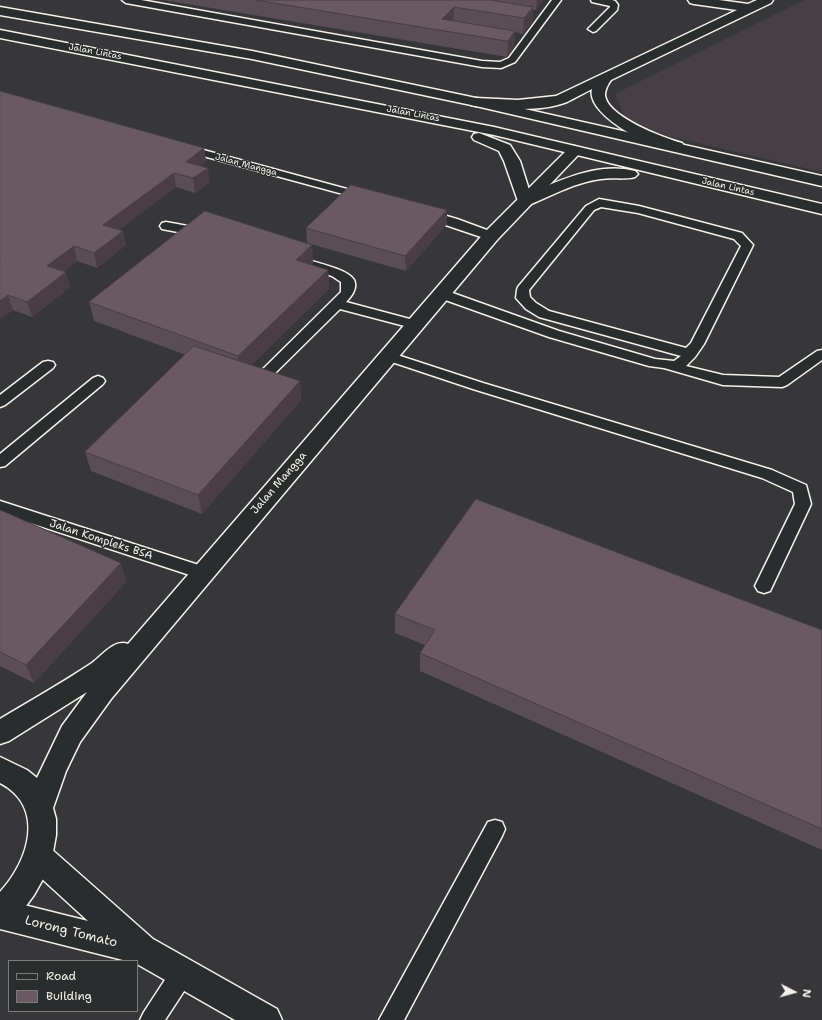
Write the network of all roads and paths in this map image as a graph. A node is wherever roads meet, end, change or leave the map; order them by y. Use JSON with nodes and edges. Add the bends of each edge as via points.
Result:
{"nodes":[{"id":1,"x":126,"y":0,"type":"edge"},
{"id":2,"x":557,"y":0,"type":"edge"},
{"id":3,"x":595,"y":0,"type":"edge"},
{"id":4,"x":694,"y":0,"type":"edge"},
{"id":5,"x":767,"y":0,"type":"edge"},
{"id":6,"x":749,"y":8,"type":"junction"},
{"id":7,"x":0,"y":11,"type":"edge"},
{"id":8,"x":592,"y":29,"type":"dead end"},
{"id":9,"x":0,"y":34,"type":"edge"},
{"id":10,"x":606,"y":77,"type":"junction"},
{"id":11,"x":397,"y":86,"type":"junction"},
{"id":12,"x":476,"y":102,"type":"junction"},
{"id":13,"x":418,"y":115,"type":"junction"},
{"id":14,"x":177,"y":146,"type":"edge"},
{"id":15,"x":574,"y":151,"type":"junction"},
{"id":16,"x":694,"y":152,"type":"junction"},
{"id":17,"x":822,"y":181,"type":"edge"},
{"id":18,"x":726,"y":186,"type":"junction"},
{"id":19,"x":376,"y":200,"type":"edge"},
{"id":20,"x":525,"y":201,"type":"junction"},
{"id":21,"x":822,"y":209,"type":"edge"},
{"id":22,"x":415,"y":211,"type":"edge"},
{"id":23,"x":166,"y":226,"type":"dead end"},
{"id":24,"x":491,"y":236,"type":"junction"},
{"id":25,"x":218,"y":237,"type":"edge"},
{"id":26,"x":298,"y":261,"type":"edge"},
{"id":27,"x":442,"y":294,"type":"junction"},
{"id":28,"x":337,"y":304,"type":"junction"},
{"id":29,"x":416,"y":325,"type":"junction"},
{"id":30,"x":690,"y":354,"type":"junction"},
{"id":31,"x":822,"y":354,"type":"edge"},
{"id":32,"x":388,"y":356,"type":"junction"},
{"id":33,"x":654,"y":363,"type":"junction"},
{"id":34,"x":48,"y":365,"type":"dead end"},
{"id":35,"x":263,"y":377,"type":"edge"},
{"id":36,"x":98,"y":380,"type":"dead end"},
{"id":37,"x":0,"y":402,"type":"edge"},
{"id":38,"x":0,"y":462,"type":"edge"},
{"id":39,"x":0,"y":507,"type":"edge"},
{"id":40,"x":202,"y":573,"type":"junction"},
{"id":41,"x":764,"y":586,"type":"dead end"},
{"id":42,"x":161,"y":621,"type":"junction"},
{"id":43,"x":0,"y":733,"type":"edge"},
{"id":44,"x":0,"y":769,"type":"edge"},
{"id":45,"x":40,"y":807,"type":"junction"},
{"id":46,"x":495,"y":829,"type":"dead end"},
{"id":47,"x":39,"y":857,"type":"junction"},
{"id":48,"x":0,"y":914,"type":"edge"},
{"id":49,"x":142,"y":950,"type":"junction"},
{"id":50,"x":182,"y":974,"type":"junction"},
{"id":51,"x":152,"y":1020,"type":"edge"},
{"id":52,"x":266,"y":1020,"type":"edge"},
{"id":53,"x":391,"y":1020,"type":"edge"}],
"edges":[{"from":1,"to":2,"type":"lane","via":[[482,64],[501,65],[512,60],[524,39]]},
{"from":3,"to":8,"type":"lane","via":[[612,3],[614,8]]},
{"from":4,"to":6,"type":"main road"},
{"from":5,"to":6,"type":"main road"},
{"from":6,"to":10,"type":"main road"},
{"from":7,"to":11,"type":"main road","via":[[252,55]]},
{"from":9,"to":13,"type":"main road","name":"Jalan Lintas"},
{"from":10,"to":12,"type":"main road","via":[[551,102]]},
{"from":10,"to":16,"type":"main road","via":[[598,95],[602,104],[612,114],[648,137]]},
{"from":11,"to":12,"type":"main road"},
{"from":11,"to":15,"type":"main road","via":[[539,123],[568,138]]},
{"from":12,"to":16,"type":"main road"},
{"from":13,"to":15,"type":"main road","name":"Jalan Lintas"},
{"from":13,"to":20,"type":"main road","via":[[505,148]]},
{"from":14,"to":19,"type":"lane","name":"Jalan Mangga"},
{"from":15,"to":18,"type":"main road","name":"Jalan Lintas"},
{"from":15,"to":20,"type":"main road","name":"Jalan Mangga"},
{"from":16,"to":17,"type":"main road"},
{"from":18,"to":20,"type":"main road","via":[[700,187],[615,172],[596,173]]},
{"from":18,"to":21,"type":"main road","name":"Jalan Lintas"},
{"from":20,"to":24,"type":"main road","name":"Jalan Mangga"},
{"from":22,"to":24,"type":"lane"},
{"from":23,"to":25,"type":"lane"},
{"from":24,"to":27,"type":"main road","name":"Jalan Mangga"},
{"from":26,"to":28,"type":"lane","via":[[336,273],[348,281],[348,293]]},
{"from":27,"to":29,"type":"main road","name":"Jalan Mangga"},
{"from":27,"to":33,"type":"lane","via":[[554,334]]},
{"from":28,"to":29,"type":"lane"},
{"from":28,"to":35,"type":"lane"},
{"from":29,"to":32,"type":"main road","name":"Jalan Mangga"},
{"from":30,"to":30,"type":"lane","via":[[747,245],[738,236],[639,210],[599,203],[590,208],[523,290],[523,298],[544,314]]},
{"from":30,"to":33,"type":"lane","via":[[683,362],[675,365]]},
{"from":31,"to":33,"type":"lane","via":[[782,382],[723,380]]},
{"from":32,"to":40,"type":"main road","name":"Jalan Mangga"},
{"from":32,"to":41,"type":"lane","via":[[767,474],[800,489],[803,504]]},
{"from":34,"to":37,"type":"lane"},
{"from":36,"to":38,"type":"lane"},
{"from":39,"to":40,"type":"lane","name":"Jalan Kompleks BSA"},
{"from":40,"to":42,"type":"main road","name":"Jalan Mangga"},
{"from":42,"to":43,"type":"main road","name":"Jalan Mangga","via":[[101,670]]},
{"from":42,"to":45,"type":"main road","name":"Jalan Mangga","via":[[102,691],[71,734],[53,771]]},
{"from":44,"to":45,"type":"main road","name":"Jalan Mangga","via":[[12,773],[29,787]]},
{"from":45,"to":47,"type":"main road","name":"Jalan Mangga","via":[[44,831]]},
{"from":46,"to":53,"type":"lane"},
{"from":47,"to":48,"type":"main road","name":"Jalan Mangga","via":[[24,886]]},
{"from":47,"to":49,"type":"main road","name":"Lorong Tomato"},
{"from":48,"to":49,"type":"main road","name":"Lorong Tomato"},
{"from":49,"to":50,"type":"main road","name":"Lorong Tomato"},
{"from":50,"to":51,"type":"lane"},
{"from":50,"to":52,"type":"main road","name":"Lorong Tomato"}]}
